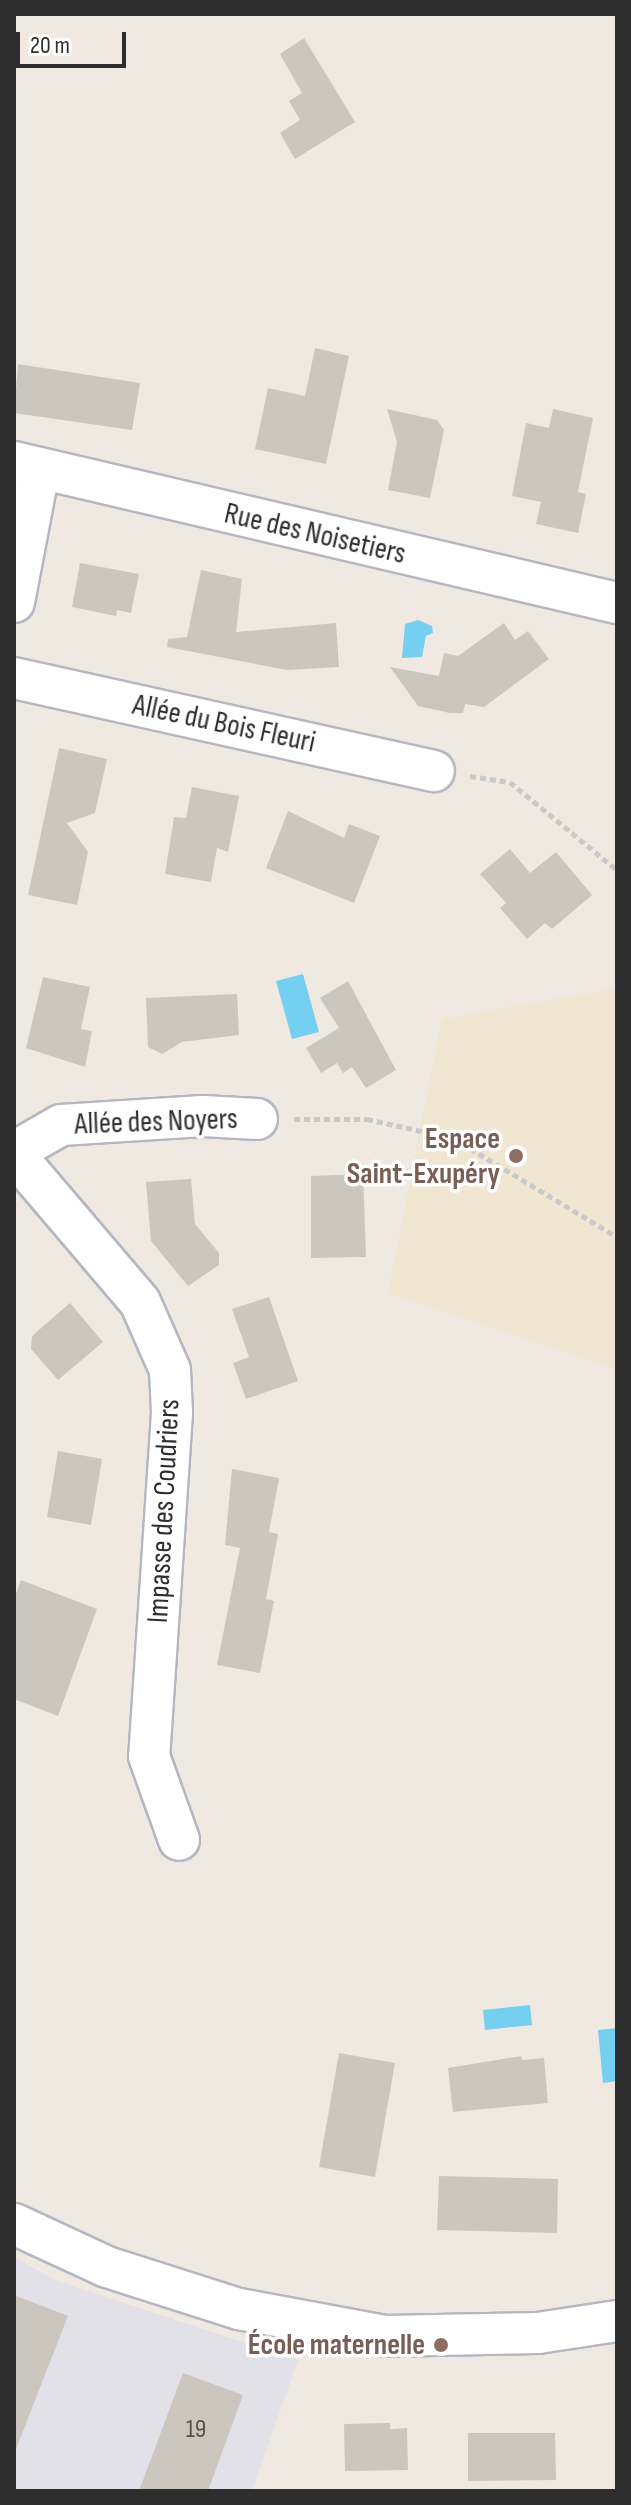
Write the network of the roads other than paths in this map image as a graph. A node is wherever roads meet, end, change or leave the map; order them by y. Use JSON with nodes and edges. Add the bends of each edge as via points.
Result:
{"nodes":[{"id":1,"x":26,"y":466,"type":"edge"},
{"id":2,"x":14,"y":602,"type":"edge"},
{"id":3,"x":617,"y":603,"type":"edge"},
{"id":4,"x":14,"y":678,"type":"edge"},
{"id":5,"x":434,"y":771,"type":"road end"},
{"id":6,"x":257,"y":1119,"type":"road end"},
{"id":7,"x":18,"y":1169,"type":"edge"},
{"id":8,"x":179,"y":1840,"type":"dead end"},
{"id":9,"x":14,"y":2224,"type":"edge"},
{"id":10,"x":617,"y":2321,"type":"edge"}],
"edges":[{"from":1,"to":2,"type":"street"},
{"from":1,"to":3,"type":"street","name":"Rue des Noisetiers"},
{"from":4,"to":5,"type":"street","name":"Allée du Bois Fleuri"},
{"from":6,"to":7,"type":"street","name":"Allée des Noyers","via":[[203,1116],[61,1125]]},
{"from":7,"to":8,"type":"street","name":"Impasse des Coudriers","via":[[140,1302],[170,1370],[172,1413],[149,1756]]},
{"from":9,"to":10,"type":"street","via":[[107,2267],[239,2309],[385,2336],[538,2333]]}]}
